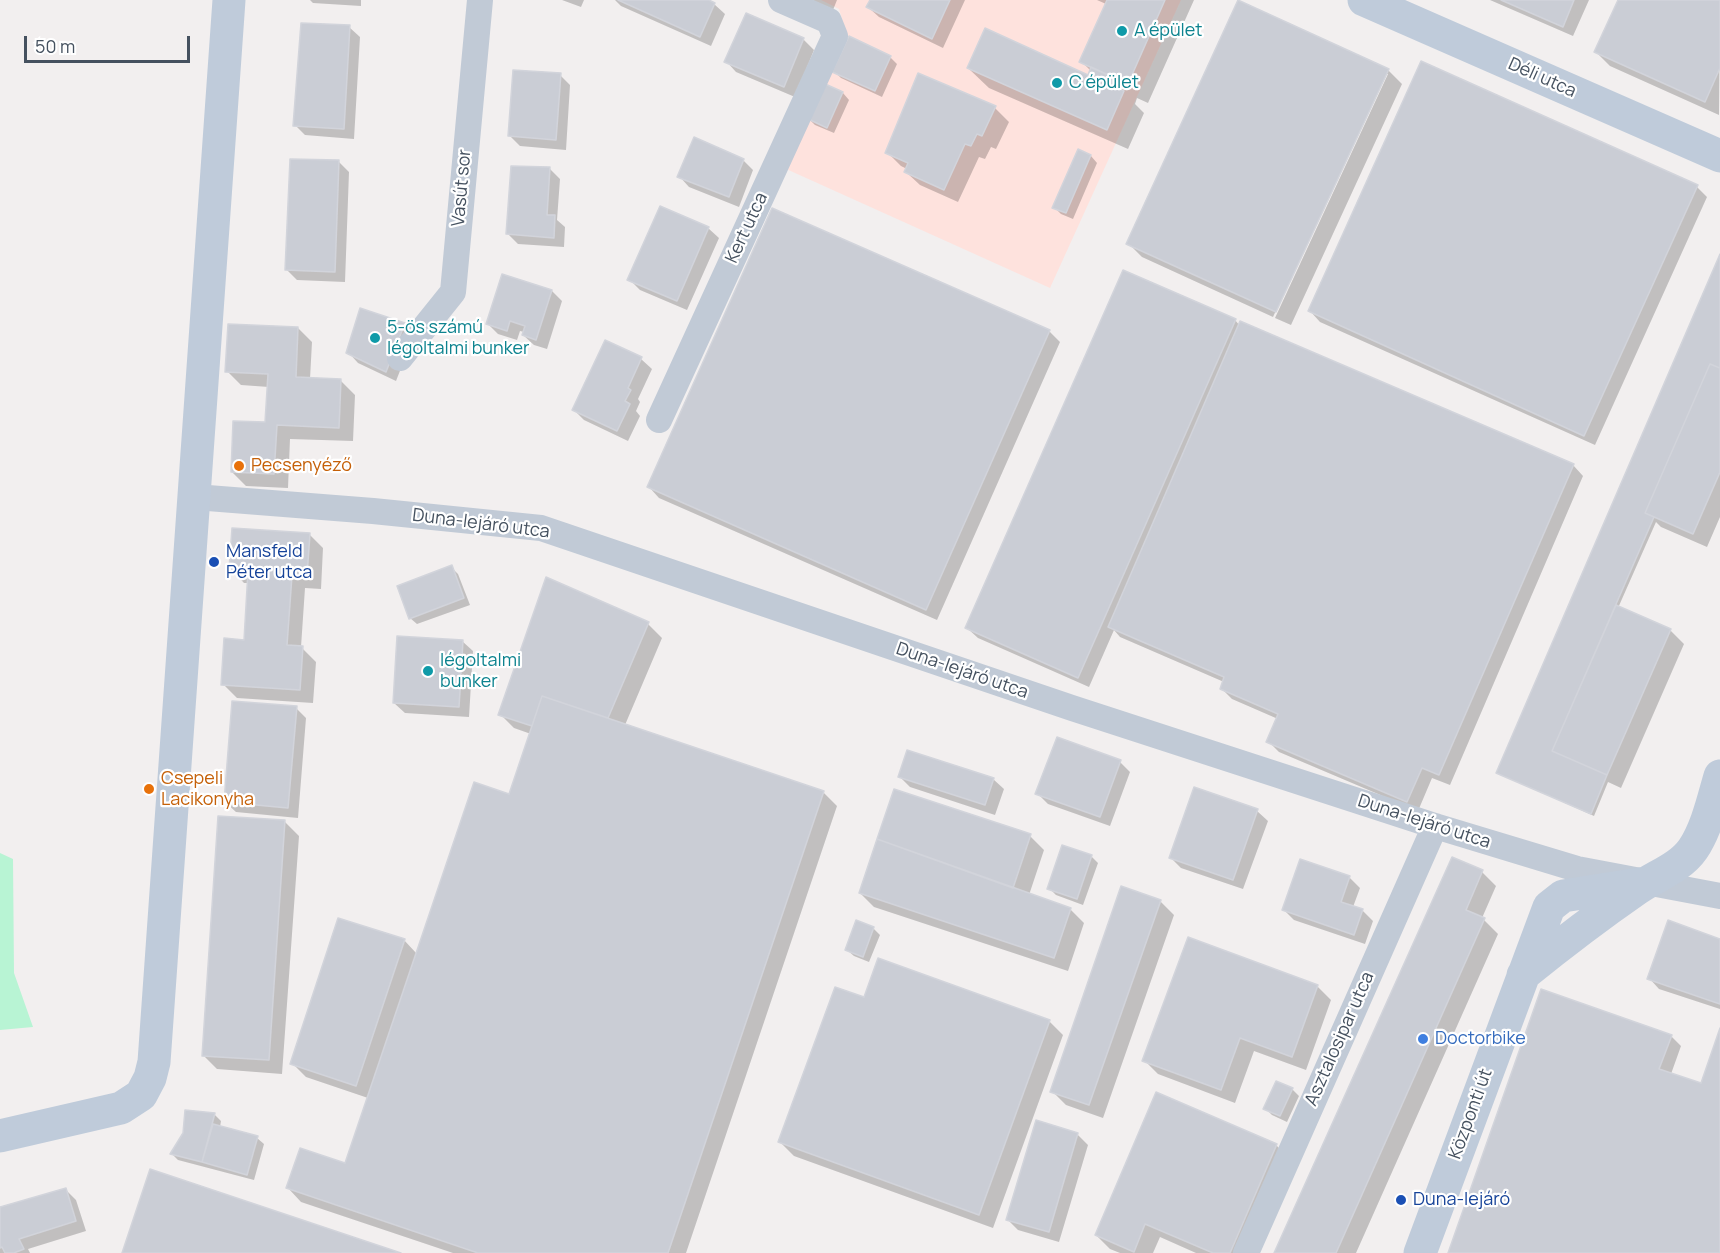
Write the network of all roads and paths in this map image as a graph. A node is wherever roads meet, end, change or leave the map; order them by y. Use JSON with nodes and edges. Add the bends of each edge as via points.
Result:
{"nodes":[{"id":1,"x":230,"y":0,"type":"edge"},
{"id":2,"x":480,"y":0,"type":"edge"},
{"id":3,"x":781,"y":0,"type":"edge"},
{"id":4,"x":1364,"y":0,"type":"edge"},
{"id":5,"x":1720,"y":156,"type":"edge"},
{"id":6,"x":400,"y":358,"type":"dead end"},
{"id":7,"x":659,"y":420,"type":"dead end"},
{"id":8,"x":195,"y":497,"type":"junction"},
{"id":9,"x":1720,"y":776,"type":"edge"},
{"id":10,"x":1435,"y":826,"type":"junction"},
{"id":11,"x":1646,"y":883,"type":"junction"},
{"id":12,"x":1720,"y":896,"type":"edge"},
{"id":13,"x":0,"y":1136,"type":"edge"},
{"id":14,"x":1246,"y":1253,"type":"edge"},
{"id":15,"x":1420,"y":1253,"type":"edge"}],
"edges":[{"from":1,"to":8,"type":"street"},
{"from":2,"to":6,"type":"street","name":"Vasút sor","via":[[453,292]]},
{"from":3,"to":7,"type":"street","name":"Kert utca","via":[[829,21],[835,36]]},
{"from":4,"to":5,"type":"street","name":"Déli utca"},
{"from":8,"to":10,"type":"street","name":"Duna-lejáró utca","via":[[541,528],[1062,705]]},
{"from":8,"to":13,"type":"street","via":[[157,1044],[150,1078],[141,1095],[121,1108]]},
{"from":9,"to":11,"type":"street","name":"Központi út","via":[[1693,849],[1678,864]]},
{"from":10,"to":11,"type":"street","name":"Duna-lejáró utca","via":[[1577,869]]},
{"from":10,"to":14,"type":"street","name":"Asztalosipar utca"},
{"from":11,"to":12,"type":"street","name":"Duna-lejáró utca"},
{"from":11,"to":15,"type":"street","name":"Központi út","via":[[1563,896],[1549,907]]}]}
